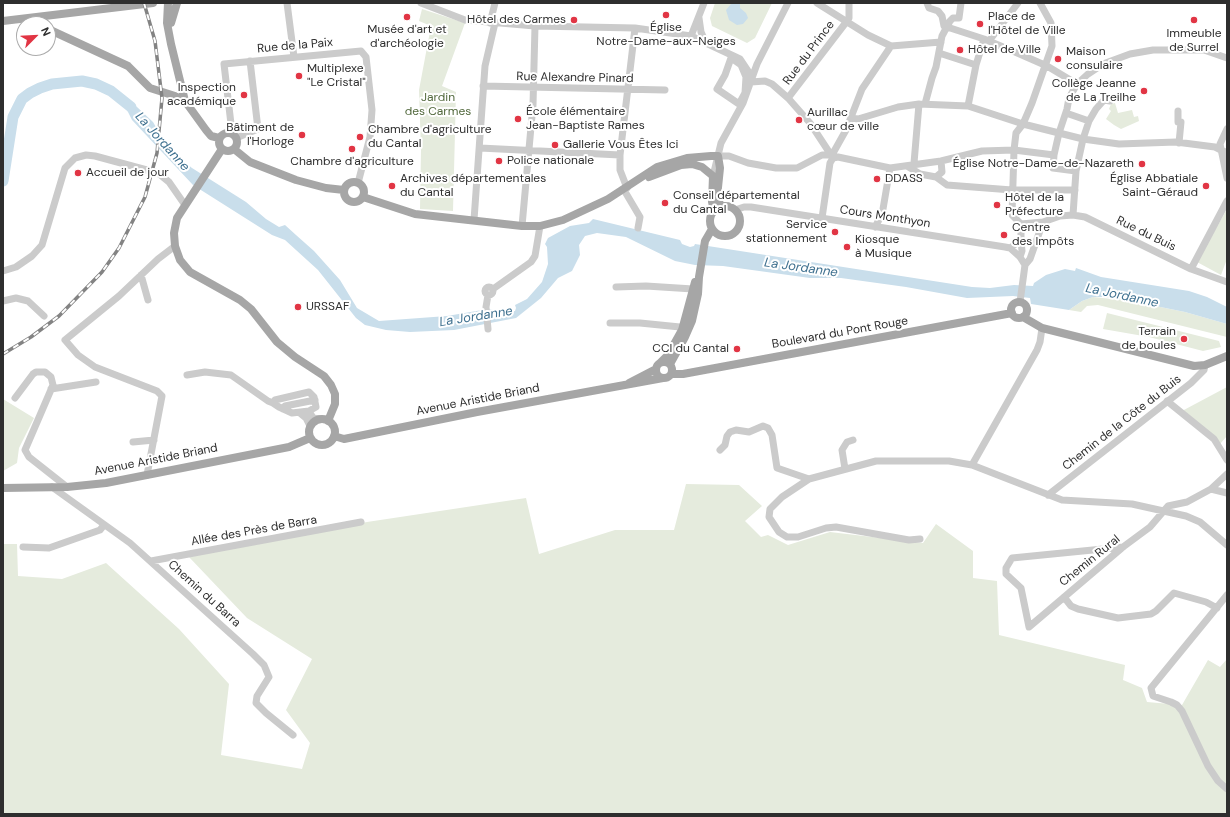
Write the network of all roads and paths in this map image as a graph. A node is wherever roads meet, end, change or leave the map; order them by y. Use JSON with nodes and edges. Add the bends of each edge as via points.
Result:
{"nodes":[{"id":1,"x":153,"y":3,"type":"edge"},
{"id":2,"x":169,"y":3,"type":"edge"},
{"id":3,"x":177,"y":3,"type":"edge"},
{"id":4,"x":287,"y":3,"type":"edge"},
{"id":5,"x":421,"y":3,"type":"edge"},
{"id":6,"x":495,"y":3,"type":"edge"},
{"id":7,"x":704,"y":3,"type":"edge"},
{"id":8,"x":788,"y":3,"type":"edge"},
{"id":9,"x":817,"y":3,"type":"edge"},
{"id":10,"x":849,"y":3,"type":"edge"},
{"id":11,"x":926,"y":3,"type":"edge"},
{"id":12,"x":961,"y":3,"type":"edge"},
{"id":13,"x":1018,"y":3,"type":"edge"},
{"id":14,"x":1040,"y":3,"type":"edge"},
{"id":15,"x":46,"y":16,"type":"edge"},
{"id":16,"x":699,"y":16,"type":"junction"},
{"id":17,"x":16,"y":20,"type":"edge"},
{"id":18,"x":3,"y":21,"type":"edge"},
{"id":19,"x":847,"y":21,"type":"junction"},
{"id":20,"x":493,"y":23,"type":"junction"},
{"id":21,"x":535,"y":26,"type":"junction"},
{"id":22,"x":946,"y":27,"type":"junction"},
{"id":23,"x":635,"y":28,"type":"junction"},
{"id":24,"x":56,"y":33,"type":"edge"},
{"id":25,"x":170,"y":34,"type":"junction"},
{"id":26,"x":691,"y":36,"type":"junction"},
{"id":27,"x":986,"y":40,"type":"junction"},
{"id":28,"x":705,"y":41,"type":"junction"},
{"id":29,"x":941,"y":42,"type":"junction"},
{"id":30,"x":891,"y":46,"type":"junction"},
{"id":31,"x":939,"y":53,"type":"junction"},
{"id":32,"x":294,"y":57,"type":"junction"},
{"id":33,"x":1227,"y":58,"type":"edge"},
{"id":34,"x":250,"y":61,"type":"junction"},
{"id":35,"x":976,"y":65,"type":"junction"},
{"id":36,"x":1047,"y":66,"type":"junction"},
{"id":37,"x":179,"y":82,"type":"junction"},
{"id":38,"x":751,"y":82,"type":"junction"},
{"id":39,"x":1077,"y":84,"type":"junction"},
{"id":40,"x":483,"y":86,"type":"junction"},
{"id":41,"x":533,"y":88,"type":"junction"},
{"id":42,"x":717,"y":88,"type":"joint"},
{"id":43,"x":627,"y":90,"type":"junction"},
{"id":44,"x":665,"y":90,"type":"dead end"},
{"id":45,"x":788,"y":98,"type":"junction"},
{"id":46,"x":185,"y":101,"type":"junction"},
{"id":47,"x":1110,"y":101,"type":"dead end"},
{"id":48,"x":922,"y":104,"type":"junction"},
{"id":49,"x":968,"y":106,"type":"junction"},
{"id":50,"x":1178,"y":111,"type":"dead end"},
{"id":51,"x":1066,"y":113,"type":"junction"},
{"id":52,"x":852,"y":118,"type":"junction"},
{"id":53,"x":1089,"y":121,"type":"junction"},
{"id":54,"x":1023,"y":124,"type":"junction"},
{"id":55,"x":1227,"y":129,"type":"edge"},
{"id":56,"x":1059,"y":133,"type":"junction"},
{"id":57,"x":233,"y":135,"type":"junction"},
{"id":58,"x":220,"y":137,"type":"junction"},
{"id":59,"x":1083,"y":139,"type":"junction"},
{"id":60,"x":1177,"y":142,"type":"junction"},
{"id":61,"x":480,"y":148,"type":"junction"},
{"id":62,"x":222,"y":149,"type":"junction"},
{"id":63,"x":234,"y":149,"type":"junction"},
{"id":64,"x":1014,"y":150,"type":"junction"},
{"id":65,"x":529,"y":152,"type":"junction"},
{"id":66,"x":1224,"y":152,"type":"edge"},
{"id":67,"x":620,"y":155,"type":"junction"},
{"id":68,"x":1054,"y":155,"type":"junction"},
{"id":69,"x":718,"y":156,"type":"junction"},
{"id":70,"x":833,"y":156,"type":"junction"},
{"id":71,"x":941,"y":161,"type":"junction"},
{"id":72,"x":910,"y":165,"type":"junction"},
{"id":73,"x":890,"y":168,"type":"junction"},
{"id":74,"x":1076,"y":171,"type":"junction"},
{"id":75,"x":713,"y":176,"type":"junction"},
{"id":76,"x":936,"y":177,"type":"junction"},
{"id":77,"x":1227,"y":178,"type":"edge"},
{"id":78,"x":358,"y":183,"type":"junction"},
{"id":79,"x":625,"y":189,"type":"junction"},
{"id":80,"x":344,"y":190,"type":"junction"},
{"id":81,"x":1012,"y":190,"type":"junction"},
{"id":82,"x":1075,"y":190,"type":"junction"},
{"id":83,"x":363,"y":197,"type":"junction"},
{"id":84,"x":1227,"y":201,"type":"edge"},
{"id":85,"x":185,"y":205,"type":"junction"},
{"id":86,"x":718,"y":208,"type":"junction"},
{"id":87,"x":735,"y":210,"type":"junction"},
{"id":88,"x":883,"y":210,"type":"dead end"},
{"id":89,"x":1073,"y":215,"type":"junction"},
{"id":90,"x":822,"y":218,"type":"junction"},
{"id":91,"x":880,"y":218,"type":"dead end"},
{"id":92,"x":474,"y":220,"type":"junction"},
{"id":93,"x":1043,"y":222,"type":"junction"},
{"id":94,"x":1021,"y":224,"type":"junction"},
{"id":95,"x":522,"y":226,"type":"junction"},
{"id":96,"x":540,"y":226,"type":"junction"},
{"id":97,"x":875,"y":227,"type":"junction"},
{"id":98,"x":638,"y":228,"type":"dead end"},
{"id":99,"x":712,"y":229,"type":"junction"},
{"id":100,"x":1021,"y":240,"type":"junction"},
{"id":101,"x":175,"y":246,"type":"junction"},
{"id":102,"x":1010,"y":248,"type":"junction"},
{"id":103,"x":1020,"y":257,"type":"junction"},
{"id":104,"x":1025,"y":265,"type":"junction"},
{"id":105,"x":1191,"y":269,"type":"junction"},
{"id":106,"x":3,"y":271,"type":"edge"},
{"id":107,"x":141,"y":275,"type":"junction"},
{"id":108,"x":1227,"y":282,"type":"edge"},
{"id":109,"x":616,"y":288,"type":"dead end"},
{"id":110,"x":696,"y":288,"type":"junction"},
{"id":111,"x":148,"y":300,"type":"dead end"},
{"id":112,"x":1020,"y":300,"type":"junction"},
{"id":113,"x":3,"y":301,"type":"edge"},
{"id":114,"x":688,"y":312,"type":"junction"},
{"id":115,"x":1012,"y":314,"type":"junction"},
{"id":116,"x":44,"y":316,"type":"dead end"},
{"id":117,"x":1023,"y":317,"type":"junction"},
{"id":118,"x":610,"y":323,"type":"dead end"},
{"id":119,"x":691,"y":323,"type":"junction"},
{"id":120,"x":1042,"y":328,"type":"junction"},
{"id":121,"x":488,"y":329,"type":"dead end"},
{"id":122,"x":682,"y":330,"type":"junction"},
{"id":123,"x":674,"y":356,"type":"junction"},
{"id":124,"x":1227,"y":356,"type":"edge"},
{"id":125,"x":670,"y":364,"type":"junction"},
{"id":126,"x":1205,"y":365,"type":"junction"},
{"id":127,"x":658,"y":366,"type":"junction"},
{"id":128,"x":672,"y":374,"type":"junction"},
{"id":129,"x":187,"y":375,"type":"dead end"},
{"id":130,"x":663,"y":378,"type":"junction"},
{"id":131,"x":96,"y":382,"type":"dead end"},
{"id":132,"x":627,"y":384,"type":"junction"},
{"id":133,"x":51,"y":389,"type":"junction"},
{"id":134,"x":15,"y":398,"type":"dead end"},
{"id":135,"x":315,"y":400,"type":"junction"},
{"id":136,"x":1167,"y":402,"type":"junction"},
{"id":137,"x":272,"y":403,"type":"junction"},
{"id":138,"x":286,"y":410,"type":"junction"},
{"id":139,"x":309,"y":411,"type":"junction"},
{"id":140,"x":300,"y":412,"type":"junction"},
{"id":141,"x":324,"y":420,"type":"junction"},
{"id":142,"x":310,"y":426,"type":"junction"},
{"id":143,"x":334,"y":436,"type":"junction"},
{"id":144,"x":310,"y":438,"type":"junction"},
{"id":145,"x":154,"y":440,"type":"junction"},
{"id":146,"x":854,"y":440,"type":"dead end"},
{"id":147,"x":133,"y":442,"type":"dead end"},
{"id":148,"x":720,"y":450,"type":"dead end"},
{"id":149,"x":1227,"y":460,"type":"edge"},
{"id":150,"x":972,"y":465,"type":"junction"},
{"id":151,"x":845,"y":469,"type":"junction"},
{"id":152,"x":1227,"y":474,"type":"edge"},
{"id":153,"x":147,"y":476,"type":"junction"},
{"id":154,"x":809,"y":479,"type":"junction"},
{"id":155,"x":52,"y":487,"type":"junction"},
{"id":156,"x":67,"y":487,"type":"junction"},
{"id":157,"x":3,"y":488,"type":"edge"},
{"id":158,"x":1211,"y":489,"type":"junction"},
{"id":159,"x":1227,"y":493,"type":"edge"},
{"id":160,"x":1048,"y":495,"type":"junction"},
{"id":161,"x":1164,"y":511,"type":"junction"},
{"id":162,"x":361,"y":522,"type":"dead end"},
{"id":163,"x":104,"y":525,"type":"junction"},
{"id":164,"x":920,"y":540,"type":"dead end"},
{"id":165,"x":1227,"y":545,"type":"edge"},
{"id":166,"x":22,"y":547,"type":"dead end"},
{"id":167,"x":1123,"y":547,"type":"junction"},
{"id":168,"x":151,"y":561,"type":"junction"},
{"id":169,"x":1227,"y":595,"type":"edge"},
{"id":170,"x":1064,"y":597,"type":"junction"},
{"id":171,"x":1217,"y":608,"type":"junction"},
{"id":172,"x":293,"y":735,"type":"dead end"},
{"id":173,"x":1227,"y":789,"type":"edge"}],
"edges":[{"from":1,"to":15,"type":"main road"},
{"from":2,"to":3,"type":"main road"},
{"from":2,"to":25,"type":"main road","via":[[167,24]]},
{"from":3,"to":25,"type":"main road","via":[[172,16]]},
{"from":4,"to":32,"type":"street"},
{"from":5,"to":20,"type":"street","via":[[465,20]]},
{"from":6,"to":20,"type":"street"},
{"from":7,"to":16,"type":"street"},
{"from":8,"to":38,"type":"street","via":[[757,64]]},
{"from":9,"to":19,"type":"street"},
{"from":10,"to":19,"type":"street"},
{"from":11,"to":22,"type":"street","via":[[929,8],[938,11]]},
{"from":12,"to":22,"type":"street","via":[[959,18],[953,18]]},
{"from":13,"to":27,"type":"street"},
{"from":14,"to":36,"type":"street","via":[[1051,23],[1052,46]]},
{"from":16,"to":26,"type":"street"},
{"from":16,"to":28,"type":"street","via":[[700,29]]},
{"from":17,"to":18,"type":"main road"},
{"from":19,"to":30,"type":"street"},
{"from":19,"to":45,"type":"street","name":"Rue du Prince"},
{"from":20,"to":21,"type":"street"},
{"from":20,"to":40,"type":"street"},
{"from":21,"to":23,"type":"street"},
{"from":21,"to":41,"type":"street"},
{"from":22,"to":27,"type":"street"},
{"from":22,"to":29,"type":"street"},
{"from":23,"to":26,"type":"street"},
{"from":23,"to":43,"type":"street"},
{"from":24,"to":46,"type":"main road","via":[[128,66],[150,88]]},
{"from":25,"to":37,"type":"main road"},
{"from":26,"to":28,"type":"street"},
{"from":27,"to":35,"type":"street"},
{"from":27,"to":36,"type":"street"},
{"from":28,"to":38,"type":"street","via":[[740,59],[748,71]]},
{"from":29,"to":30,"type":"street"},
{"from":29,"to":31,"type":"street"},
{"from":30,"to":52,"type":"street","via":[[862,90]]},
{"from":31,"to":35,"type":"street"},
{"from":31,"to":48,"type":"street"},
{"from":32,"to":34,"type":"street","name":"Rue de la Paix"},
{"from":32,"to":78,"type":"street","name":"Rue de la Paix","via":[[361,51],[366,57],[372,118],[370,137]]},
{"from":33,"to":39,"type":"street","via":[[1204,50],[1145,51],[1103,64]]},
{"from":34,"to":57,"type":"street","via":[[258,128]]},
{"from":34,"to":57,"type":"street","name":"Rue de la Paix","via":[[224,64]]},
{"from":35,"to":49,"type":"street"},
{"from":36,"to":39,"type":"street"},
{"from":36,"to":54,"type":"street"},
{"from":37,"to":46,"type":"main road"},
{"from":37,"to":58,"type":"main road","via":[[209,127]]},
{"from":38,"to":45,"type":"street","via":[[765,81],[772,84]]},
{"from":38,"to":69,"type":"street","via":[[744,103],[721,144]]},
{"from":39,"to":51,"type":"street","via":[[1069,98]]},
{"from":40,"to":41,"type":"street","name":"Rue Alexandre Pinard"},
{"from":40,"to":61,"type":"street"},
{"from":41,"to":43,"type":"street","name":"Rue Alexandre Pinard"},
{"from":41,"to":65,"type":"street"},
{"from":42,"to":42,"type":"street","via":[[725,75],[731,58],[744,70],[745,93],[739,104]]},
{"from":43,"to":44,"type":"street","name":"Rue Alexandre Pinard"},
{"from":43,"to":67,"type":"street"},
{"from":45,"to":70,"type":"street","via":[[810,123]]},
{"from":46,"to":58,"type":"main road","via":[[211,136]]},
{"from":47,"to":53,"type":"street","via":[[1104,100]]},
{"from":48,"to":49,"type":"street"},
{"from":48,"to":52,"type":"street","via":[[898,107],[858,119]]},
{"from":48,"to":72,"type":"street"},
{"from":49,"to":54,"type":"street"},
{"from":50,"to":60,"type":"street","via":[[1178,122],[1181,122]]},
{"from":51,"to":53,"type":"street"},
{"from":51,"to":56,"type":"street"},
{"from":52,"to":70,"type":"street"},
{"from":53,"to":59,"type":"street"},
{"from":54,"to":56,"type":"street"},
{"from":54,"to":64,"type":"street","via":[[1016,133]]},
{"from":55,"to":66,"type":"street","via":[[1220,144]]},
{"from":56,"to":59,"type":"street"},
{"from":56,"to":68,"type":"street"},
{"from":57,"to":58,"type":"main road"},
{"from":57,"to":63,"type":"main road","via":[[237,145]]},
{"from":58,"to":62,"type":"main road","via":[[218,143]]},
{"from":59,"to":60,"type":"street","via":[[1118,144]]},
{"from":59,"to":74,"type":"street"},
{"from":60,"to":66,"type":"street","via":[[1215,147]]},
{"from":61,"to":65,"type":"street"},
{"from":61,"to":92,"type":"street"},
{"from":62,"to":63,"type":"main road"},
{"from":62,"to":85,"type":"main road"},
{"from":63,"to":80,"type":"main road","via":[[250,162],[296,180]]},
{"from":64,"to":68,"type":"street"},
{"from":64,"to":71,"type":"street","via":[[982,151]]},
{"from":64,"to":81,"type":"street"},
{"from":65,"to":67,"type":"street"},
{"from":65,"to":95,"type":"street"},
{"from":66,"to":77,"type":"street"},
{"from":67,"to":79,"type":"street","via":[[620,170]]},
{"from":68,"to":74,"type":"street","via":[[1053,168]]},
{"from":69,"to":70,"type":"street","via":[[729,156],[748,163],[776,168],[797,168],[822,155]]},
{"from":69,"to":75,"type":"street"},
{"from":69,"to":79,"type":"main road","via":[[669,162],[657,167]]},
{"from":69,"to":86,"type":"main road"},
{"from":70,"to":73,"type":"street"},
{"from":70,"to":90,"type":"street"},
{"from":71,"to":72,"type":"street"},
{"from":71,"to":76,"type":"street","via":[[942,172]]},
{"from":72,"to":73,"type":"street"},
{"from":72,"to":76,"type":"street","via":[[920,174]]},
{"from":73,"to":88,"type":"street"},
{"from":74,"to":82,"type":"street"},
{"from":75,"to":79,"type":"main road","via":[[702,166],[681,165],[666,169]]},
{"from":75,"to":86,"type":"main road","via":[[712,202]]},
{"from":76,"to":81,"type":"street","via":[[947,185]]},
{"from":78,"to":80,"type":"main road","via":[[348,184]]},
{"from":78,"to":83,"type":"main road","via":[[363,187]]},
{"from":79,"to":96,"type":"main road","via":[[563,220]]},
{"from":79,"to":98,"type":"street","via":[[640,217]]},
{"from":80,"to":83,"type":"main road","via":[[344,196],[351,202]]},
{"from":81,"to":82,"type":"street"},
{"from":81,"to":94,"type":"street","via":[[1012,215]]},
{"from":82,"to":89,"type":"street"},
{"from":83,"to":92,"type":"main road","via":[[415,214]]},
{"from":84,"to":105,"type":"street"},
{"from":85,"to":101,"type":"main road","via":[[177,218]]},
{"from":85,"to":106,"type":"street","via":[[169,182],[158,173],[95,156],[75,158],[65,168],[42,245],[16,267]]},
{"from":86,"to":87,"type":"main road","via":[[726,206]]},
{"from":86,"to":99,"type":"main road","via":[[710,219]]},
{"from":87,"to":90,"type":"street","name":"Cours Monthyon","via":[[751,207]]},
{"from":87,"to":99,"type":"main road","via":[[739,222],[732,233],[724,235]]},
{"from":89,"to":93,"type":"street","name":"Rue du Buis"},
{"from":89,"to":105,"type":"street","name":"Rue du Buis","via":[[1085,216]]},
{"from":90,"to":97,"type":"street","name":"Cours Monthyon"},
{"from":91,"to":97,"type":"street"},
{"from":92,"to":95,"type":"main road"},
{"from":93,"to":94,"type":"street","name":"Rue du Buis"},
{"from":93,"to":104,"type":"street","via":[[1030,259]]},
{"from":94,"to":100,"type":"street"},
{"from":95,"to":96,"type":"main road"},
{"from":96,"to":121,"type":"street","via":[[532,262],[490,292],[486,307]]},
{"from":97,"to":102,"type":"street","name":"Cours Monthyon"},
{"from":99,"to":110,"type":"main road","name":"Avenue Aristide Briand","via":[[705,241]]},
{"from":100,"to":102,"type":"street"},
{"from":100,"to":103,"type":"street"},
{"from":101,"to":107,"type":"street"},
{"from":101,"to":141,"type":"main road","via":[[180,260],[190,272],[240,300],[251,309],[277,342],[324,376],[335,394],[335,404]]},
{"from":102,"to":103,"type":"street"},
{"from":103,"to":104,"type":"street"},
{"from":104,"to":112,"type":"street"},
{"from":105,"to":108,"type":"street","name":"Rue du Buis"},
{"from":107,"to":111,"type":"street"},
{"from":107,"to":145,"type":"street","via":[[65,340],[78,356],[95,367],[160,394],[163,400]]},
{"from":109,"to":110,"type":"street"},
{"from":110,"to":114,"type":"main road","name":"Avenue Aristide Briand"},
{"from":110,"to":119,"type":"main road","name":"Avenue Aristide Briand"},
{"from":112,"to":115,"type":"main road","via":[[1013,306]]},
{"from":112,"to":117,"type":"main road","via":[[1026,305],[1027,310]]},
{"from":113,"to":116,"type":"street","via":[[16,298],[28,301]]},
{"from":114,"to":119,"type":"main road"},
{"from":114,"to":122,"type":"main road","name":"Avenue Aristide Briand"},
{"from":115,"to":117,"type":"main road","via":[[1018,318]]},
{"from":115,"to":128,"type":"main road","name":"Boulevard du Pont Rouge"},
{"from":117,"to":120,"type":"main road"},
{"from":118,"to":122,"type":"street","via":[[640,323]]},
{"from":119,"to":123,"type":"main road","name":"Avenue Aristide Briand"},
{"from":120,"to":126,"type":"main road","via":[[1194,366]]},
{"from":120,"to":150,"type":"street","via":[[1037,350]]},
{"from":122,"to":123,"type":"main road","via":[[684,334]]},
{"from":122,"to":127,"type":"main road","name":"Avenue Aristide Briand","via":[[668,355]]},
{"from":123,"to":125,"type":"main road","name":"Avenue Aristide Briand"},
{"from":124,"to":126,"type":"main road"},
{"from":125,"to":127,"type":"main road","via":[[665,362]]},
{"from":125,"to":128,"type":"main road"},
{"from":126,"to":136,"type":"street","name":"Chemin de la Côte du Buis","via":[[1204,370],[1191,383]]},
{"from":127,"to":130,"type":"main road","via":[[657,374]]},
{"from":127,"to":132,"type":"main road","name":"Avenue Aristide Briand"},
{"from":128,"to":130,"type":"main road"},
{"from":129,"to":137,"type":"street","via":[[205,372],[226,374],[240,380]]},
{"from":130,"to":132,"type":"main road","name":"Avenue Aristide Briand"},
{"from":131,"to":133,"type":"street"},
{"from":132,"to":143,"type":"main road","name":"Avenue Aristide Briand","via":[[344,439]]},
{"from":133,"to":134,"type":"street","via":[[51,377],[45,372],[36,372]]},
{"from":133,"to":156,"type":"street","via":[[25,450],[29,457]]},
{"from":135,"to":137,"type":"street","via":[[309,392],[275,400]]},
{"from":135,"to":138,"type":"street","via":[[285,406]]},
{"from":135,"to":139,"type":"street","via":[[316,407]]},
{"from":136,"to":149,"type":"street","via":[[1214,439]]},
{"from":136,"to":160,"type":"street","name":"Chemin de la Côte du Buis"},
{"from":137,"to":138,"type":"street"},
{"from":138,"to":140,"type":"street"},
{"from":139,"to":140,"type":"street"},
{"from":139,"to":141,"type":"street","via":[[313,418]]},
{"from":140,"to":142,"type":"street"},
{"from":141,"to":142,"type":"main road","via":[[312,422]]},
{"from":141,"to":143,"type":"main road","via":[[334,427]]},
{"from":142,"to":144,"type":"main road"},
{"from":143,"to":144,"type":"main road","via":[[329,442],[321,445]]},
{"from":144,"to":153,"type":"main road","name":"Avenue Aristide Briand","via":[[289,447]]},
{"from":145,"to":147,"type":"street"},
{"from":145,"to":153,"type":"street"},
{"from":146,"to":151,"type":"street","via":[[847,442],[842,450]]},
{"from":148,"to":154,"type":"street","via":[[725,446],[730,432],[749,432],[763,426],[768,428],[772,435],[777,468]]},
{"from":150,"to":151,"type":"street","via":[[949,461],[876,461]]},
{"from":150,"to":160,"type":"street"},
{"from":151,"to":154,"type":"street"},
{"from":152,"to":158,"type":"street"},
{"from":153,"to":156,"type":"main road","name":"Avenue Aristide Briand"},
{"from":154,"to":164,"type":"street","via":[[782,497],[770,509],[769,517],[779,532],[787,537],[798,537],[836,527]]},
{"from":155,"to":156,"type":"main road","name":"Avenue Aristide Briand"},
{"from":155,"to":157,"type":"main road","name":"Avenue Aristide Briand"},
{"from":155,"to":163,"type":"street","name":"Chemin du Barra"},
{"from":158,"to":159,"type":"street"},
{"from":158,"to":161,"type":"street","via":[[1187,502],[1168,506]]},
{"from":160,"to":161,"type":"street","via":[[1062,500],[1132,504]]},
{"from":161,"to":165,"type":"street","via":[[1200,522]]},
{"from":161,"to":167,"type":"street","name":"Chemin Rural","via":[[1150,527]]},
{"from":162,"to":168,"type":"street","name":"Allée des Près de Barra"},
{"from":163,"to":166,"type":"street","via":[[100,530],[49,548]]},
{"from":163,"to":168,"type":"street","name":"Chemin du Barra"},
{"from":167,"to":170,"type":"street","name":"Chemin Rural"},
{"from":167,"to":170,"type":"street","name":"Chemin Rural","via":[[1012,558],[1006,568],[1006,574],[1021,588],[1029,627]]},
{"from":168,"to":172,"type":"street","name":"Chemin du Barra","via":[[222,624],[264,666],[269,677],[257,696],[256,703]]},
{"from":169,"to":171,"type":"street"},
{"from":170,"to":171,"type":"street","via":[[1071,606],[1078,609],[1118,618],[1150,614],[1174,592]]},
{"from":171,"to":173,"type":"street","via":[[1155,682],[1151,692],[1153,696],[1177,705],[1182,711],[1208,766]]}]}
